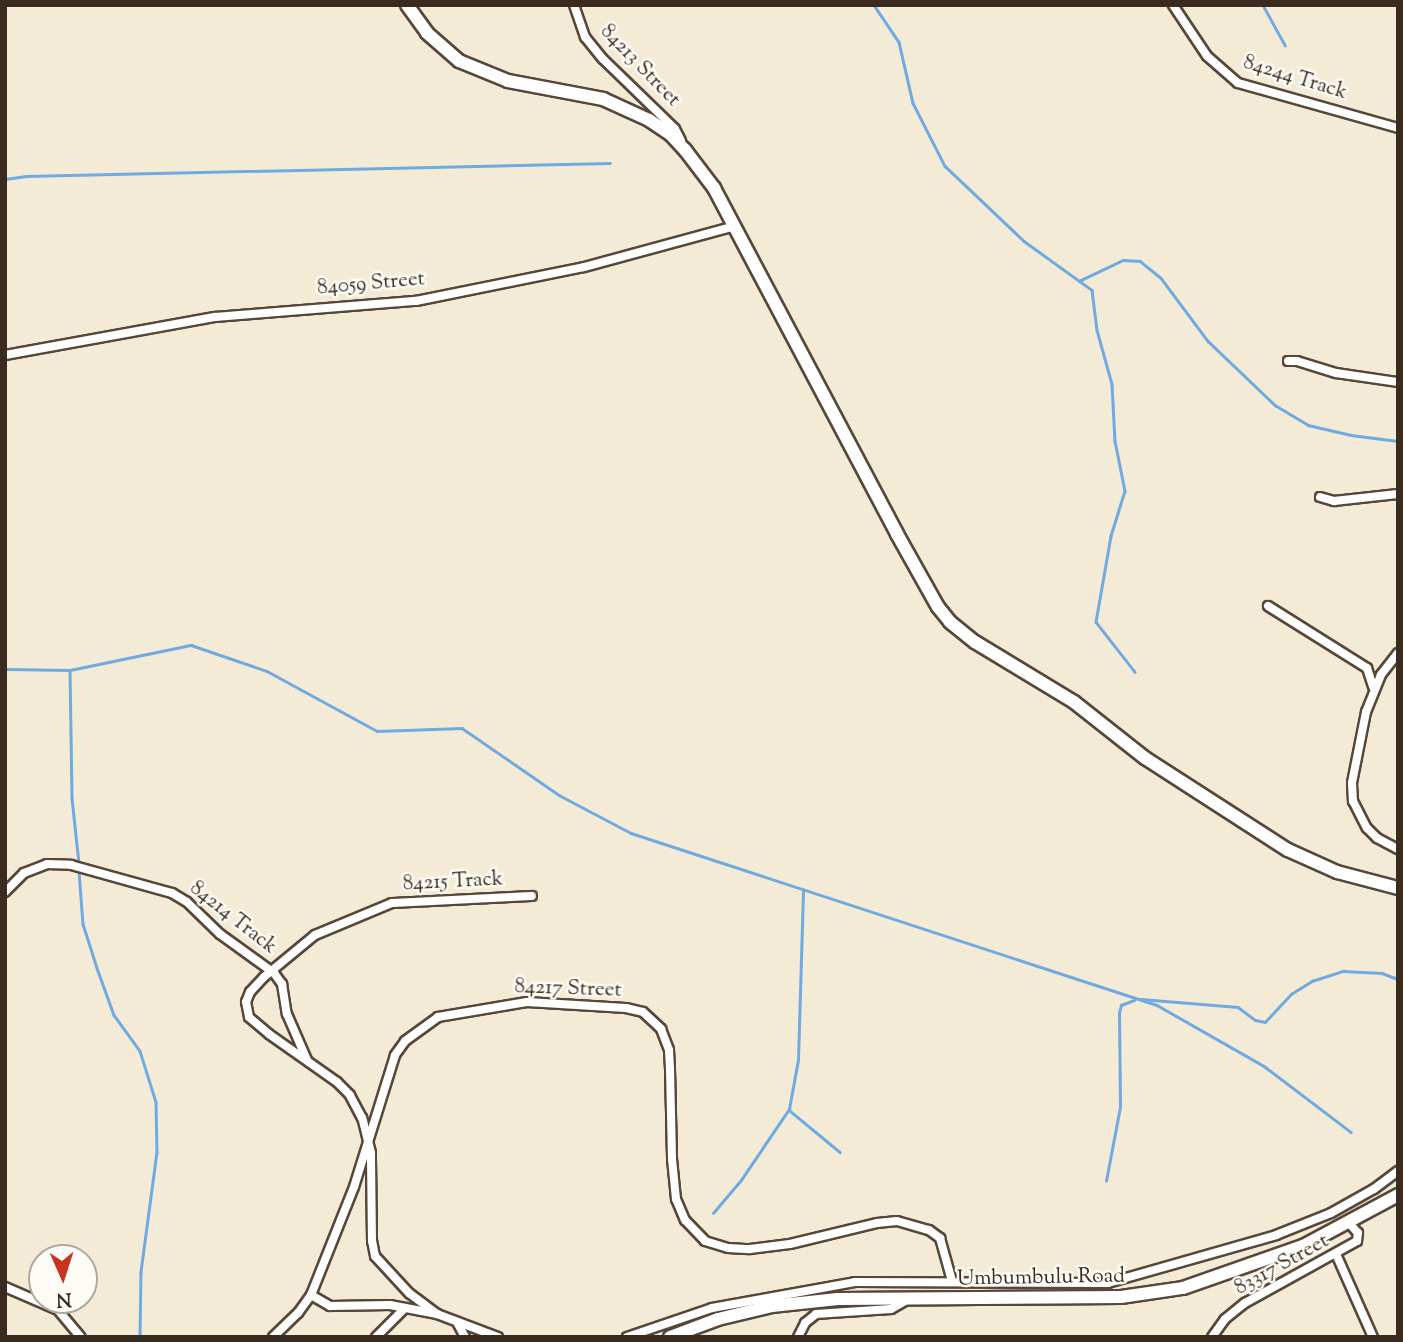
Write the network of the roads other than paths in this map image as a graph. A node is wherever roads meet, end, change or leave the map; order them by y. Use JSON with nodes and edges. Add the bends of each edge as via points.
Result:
{"nodes":[{"id":1,"x":407,"y":5,"type":"edge"},
{"id":2,"x":574,"y":5,"type":"edge"},
{"id":3,"x":1173,"y":5,"type":"edge"},
{"id":4,"x":1398,"y":128,"type":"edge"},
{"id":5,"x":685,"y":150,"type":"junction"},
{"id":6,"x":735,"y":226,"type":"junction"},
{"id":7,"x":5,"y":355,"type":"edge"},
{"id":8,"x":1288,"y":361,"type":"dead end"},
{"id":9,"x":1398,"y":382,"type":"edge"},
{"id":10,"x":1398,"y":494,"type":"edge"},
{"id":11,"x":1320,"y":497,"type":"dead end"},
{"id":12,"x":1268,"y":606,"type":"dead end"},
{"id":13,"x":1398,"y":653,"type":"edge"},
{"id":14,"x":1374,"y":692,"type":"junction"},
{"id":15,"x":1398,"y":849,"type":"edge"},
{"id":16,"x":1398,"y":888,"type":"edge"},
{"id":17,"x":5,"y":892,"type":"edge"},
{"id":18,"x":532,"y":895,"type":"dead end"},
{"id":19,"x":274,"y":973,"type":"junction"},
{"id":20,"x":307,"y":1060,"type":"junction"},
{"id":21,"x":368,"y":1136,"type":"junction"},
{"id":22,"x":1398,"y":1171,"type":"edge"},
{"id":23,"x":1398,"y":1195,"type":"edge"},
{"id":24,"x":1331,"y":1213,"type":"junction"},
{"id":25,"x":1344,"y":1226,"type":"junction"},
{"id":26,"x":1336,"y":1254,"type":"junction"},
{"id":27,"x":952,"y":1281,"type":"junction"},
{"id":28,"x":1108,"y":1283,"type":"junction"},
{"id":29,"x":5,"y":1287,"type":"edge"},
{"id":30,"x":311,"y":1295,"type":"junction"},
{"id":31,"x":1108,"y":1297,"type":"junction"},
{"id":32,"x":908,"y":1299,"type":"junction"},
{"id":33,"x":405,"y":1308,"type":"junction"},
{"id":34,"x":437,"y":1314,"type":"junction"},
{"id":35,"x":457,"y":1322,"type":"junction"},
{"id":36,"x":81,"y":1337,"type":"edge"},
{"id":37,"x":273,"y":1337,"type":"edge"},
{"id":38,"x":376,"y":1337,"type":"edge"},
{"id":39,"x":465,"y":1337,"type":"edge"},
{"id":40,"x":498,"y":1337,"type":"edge"},
{"id":41,"x":627,"y":1337,"type":"edge"},
{"id":42,"x":670,"y":1337,"type":"edge"},
{"id":43,"x":798,"y":1337,"type":"edge"},
{"id":44,"x":1212,"y":1337,"type":"edge"},
{"id":45,"x":1373,"y":1337,"type":"edge"}],
"edges":[{"from":1,"to":5,"type":"street","via":[[427,33],[459,61],[508,81],[603,99],[649,120]]},
{"from":2,"to":5,"type":"street","name":"84213 Street","via":[[585,37],[676,129]]},
{"from":3,"to":4,"type":"street","name":"84244 Track","via":[[1207,56],[1238,83]]},
{"from":5,"to":6,"type":"street"},
{"from":6,"to":7,"type":"street","name":"84059 Street","via":[[584,267],[416,301],[215,317]]},
{"from":6,"to":16,"type":"street","via":[[897,534],[950,622],[1074,702],[1145,758],[1257,832],[1314,864]]},
{"from":8,"to":9,"type":"street"},
{"from":10,"to":11,"type":"street","via":[[1334,501]]},
{"from":12,"to":14,"type":"street","via":[[1367,668]]},
{"from":13,"to":14,"type":"street"},
{"from":14,"to":15,"type":"street","via":[[1356,754],[1353,801],[1367,828]]},
{"from":17,"to":19,"type":"street","name":"84214 Track","via":[[24,873],[47,864],[71,865],[149,885],[187,902],[220,934]]},
{"from":18,"to":19,"type":"street","name":"84215 Track","via":[[392,903],[315,935]]},
{"from":19,"to":20,"type":"street","name":"84214 Track","via":[[282,984],[288,1014]]},
{"from":19,"to":20,"type":"street","name":"84215 Track","via":[[250,992],[246,1002],[249,1017]]},
{"from":20,"to":21,"type":"street","via":[[350,1095]]},
{"from":21,"to":27,"type":"street","name":"84217 Street","via":[[395,1055],[405,1041],[438,1017],[527,1002],[643,1012],[661,1029],[668,1050],[673,1183],[685,1220],[705,1241],[750,1249],[897,1221],[940,1238]]},
{"from":21,"to":30,"type":"street","name":"84217 Street","via":[[335,1240]]},
{"from":21,"to":34,"type":"street","via":[[375,1256],[409,1293]]},
{"from":22,"to":24,"type":"street"},
{"from":23,"to":25,"type":"street","name":"Umbumbulu Road"},
{"from":24,"to":25,"type":"street"},
{"from":24,"to":28,"type":"street","via":[[1276,1235]]},
{"from":25,"to":26,"type":"street","name":"83317 Street","via":[[1358,1233],[1357,1241]]},
{"from":25,"to":31,"type":"street","name":"Umbumbulu Road","via":[[1281,1255],[1183,1288]]},
{"from":26,"to":44,"type":"street","name":"83317 Street","via":[[1245,1303]]},
{"from":26,"to":45,"type":"street"},
{"from":27,"to":28,"type":"street"},
{"from":27,"to":41,"type":"street","via":[[855,1282],[784,1293],[712,1308]]},
{"from":28,"to":31,"type":"street"},
{"from":29,"to":36,"type":"street","via":[[58,1310]]},
{"from":30,"to":33,"type":"street","via":[[330,1306]]},
{"from":30,"to":37,"type":"street","name":"84217 Street"},
{"from":31,"to":32,"type":"street","name":"Umbumbulu Road"},
{"from":32,"to":42,"type":"street","name":"Umbumbulu Road","via":[[838,1299],[772,1306]]},
{"from":32,"to":43,"type":"street","via":[[891,1309],[816,1314]]},
{"from":33,"to":34,"type":"street"},
{"from":33,"to":38,"type":"street"},
{"from":34,"to":35,"type":"street"},
{"from":35,"to":39,"type":"street"},
{"from":35,"to":40,"type":"street"}]}
